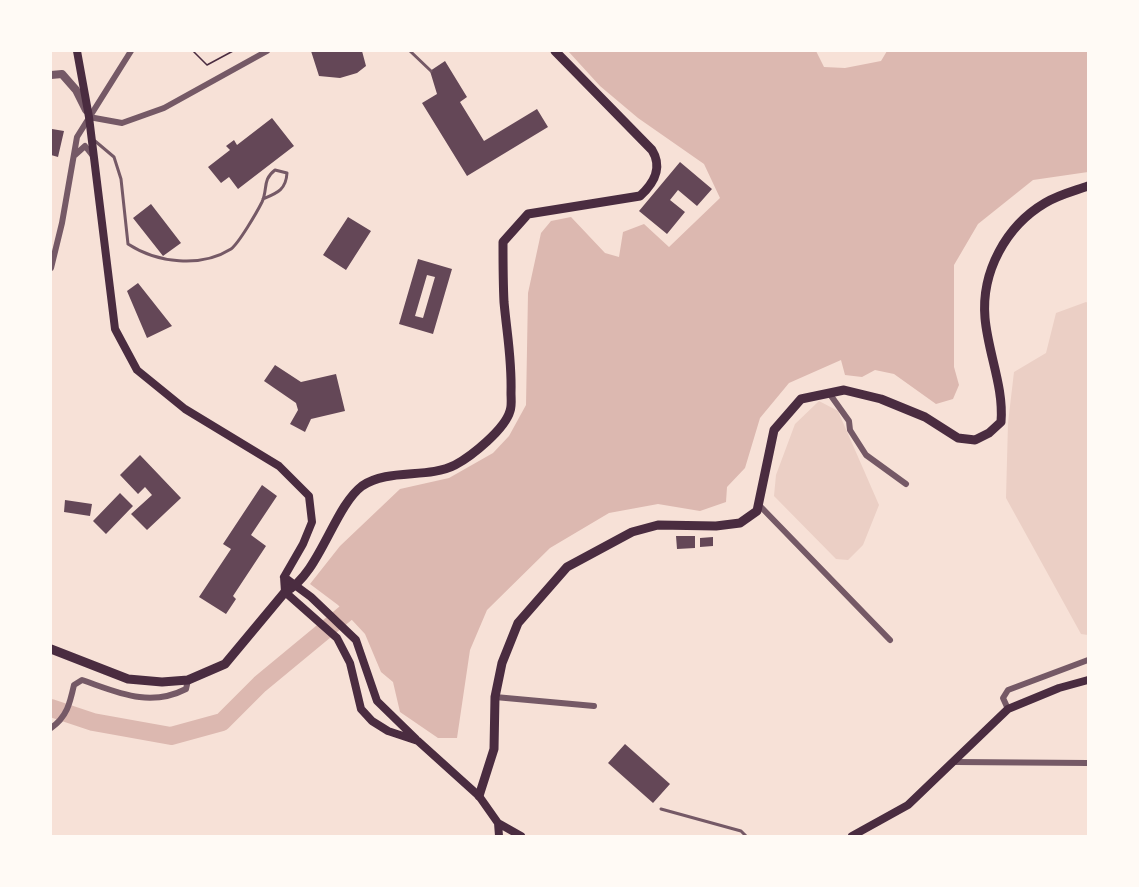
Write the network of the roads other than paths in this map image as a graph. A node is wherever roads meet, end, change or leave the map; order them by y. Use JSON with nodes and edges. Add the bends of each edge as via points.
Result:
{"nodes":[{"id":1,"x":77,"y":51,"type":"edge"},
{"id":2,"x":132,"y":51,"type":"edge"},
{"id":3,"x":267,"y":51,"type":"edge"},
{"id":4,"x":410,"y":51,"type":"edge"},
{"id":5,"x":555,"y":51,"type":"edge"},
{"id":6,"x":431,"y":71,"type":"dead end"},
{"id":7,"x":51,"y":75,"type":"edge"},
{"id":8,"x":89,"y":117,"type":"junction"},
{"id":9,"x":91,"y":138,"type":"junction"},
{"id":10,"x":93,"y":156,"type":"junction"},
{"id":11,"x":70,"y":169,"type":"junction"},
{"id":12,"x":1088,"y":186,"type":"edge"},
{"id":13,"x":263,"y":199,"type":"junction"},
{"id":14,"x":51,"y":268,"type":"edge"},
{"id":15,"x":829,"y":393,"type":"junction"},
{"id":16,"x":906,"y":484,"type":"dead end"},
{"id":17,"x":759,"y":506,"type":"junction"},
{"id":18,"x":284,"y":577,"type":"junction"},
{"id":19,"x":294,"y":587,"type":"junction"},
{"id":20,"x":285,"y":592,"type":"junction"},
{"id":21,"x":890,"y":640,"type":"dead end"},
{"id":22,"x":51,"y":649,"type":"edge"},
{"id":23,"x":1088,"y":660,"type":"edge"},
{"id":24,"x":188,"y":680,"type":"junction"},
{"id":25,"x":1088,"y":680,"type":"edge"},
{"id":26,"x":495,"y":697,"type":"junction"},
{"id":27,"x":594,"y":706,"type":"dead end"},
{"id":28,"x":1008,"y":709,"type":"junction"},
{"id":29,"x":51,"y":728,"type":"edge"},
{"id":30,"x":418,"y":741,"type":"junction"},
{"id":31,"x":956,"y":762,"type":"junction"},
{"id":32,"x":1088,"y":763,"type":"edge"},
{"id":33,"x":479,"y":796,"type":"junction"},
{"id":34,"x":661,"y":809,"type":"dead end"},
{"id":35,"x":498,"y":823,"type":"junction"},
{"id":36,"x":499,"y":836,"type":"edge"},
{"id":37,"x":520,"y":836,"type":"edge"},
{"id":38,"x":746,"y":836,"type":"edge"},
{"id":39,"x":852,"y":836,"type":"edge"}],
"edges":[{"from":1,"to":8,"type":"main road"},
{"from":2,"to":8,"type":"street"},
{"from":3,"to":8,"type":"street","via":[[143,116],[122,123]]},
{"from":4,"to":6,"type":"lane"},
{"from":5,"to":19,"type":"main road","via":[[652,150],[657,167],[651,185],[640,196],[528,214],[503,242],[504,301],[512,357],[510,411],[491,438],[454,465],[386,477],[362,486]]},
{"from":7,"to":8,"type":"street","via":[[62,74],[76,90]]},
{"from":8,"to":9,"type":"main road"},
{"from":8,"to":11,"type":"street","via":[[77,137]]},
{"from":9,"to":10,"type":"main road"},
{"from":9,"to":13,"type":"lane","via":[[114,157],[122,179],[129,244],[154,258],[192,261],[232,248]]},
{"from":10,"to":11,"type":"street","via":[[85,146],[76,151]]},
{"from":10,"to":18,"type":"main road","via":[[116,329],[137,370],[185,409],[279,466],[309,496],[312,522]]},
{"from":11,"to":14,"type":"street"},
{"from":12,"to":15,"type":"main road","via":[[1046,202],[1020,221],[1000,248],[987,281],[985,317],[1002,404],[1001,422],[989,433],[975,440],[958,438],[925,417],[880,399],[844,390]]},
{"from":13,"to":13,"type":"lane","via":[[264,182],[270,174],[275,170],[287,173],[281,191]]},
{"from":15,"to":16,"type":"street","via":[[866,455]]},
{"from":15,"to":17,"type":"main road","via":[[801,399],[774,430]]},
{"from":17,"to":21,"type":"street"},
{"from":17,"to":26,"type":"main road","via":[[740,523],[658,525],[632,532],[567,567],[518,623],[502,663]]},
{"from":18,"to":19,"type":"main road"},
{"from":18,"to":20,"type":"main road"},
{"from":19,"to":20,"type":"main road"},
{"from":19,"to":30,"type":"main road","via":[[356,640],[377,701]]},
{"from":20,"to":24,"type":"main road","via":[[225,664]]},
{"from":20,"to":30,"type":"main road","via":[[337,639],[350,663],[361,709],[388,731]]},
{"from":22,"to":24,"type":"main road","via":[[128,679]]},
{"from":23,"to":28,"type":"street","via":[[1008,690],[1003,698]]},
{"from":24,"to":29,"type":"street","via":[[186,689],[174,695],[135,699],[82,680],[74,685],[62,721]]},
{"from":25,"to":28,"type":"main road"},
{"from":26,"to":27,"type":"street"},
{"from":26,"to":33,"type":"main road","via":[[494,749]]},
{"from":28,"to":31,"type":"main road"},
{"from":30,"to":33,"type":"main road"},
{"from":31,"to":32,"type":"street"},
{"from":31,"to":39,"type":"main road","via":[[908,806]]},
{"from":33,"to":35,"type":"main road"},
{"from":34,"to":38,"type":"lane","via":[[741,831]]},
{"from":35,"to":36,"type":"main road"},
{"from":35,"to":37,"type":"main road"}]}
